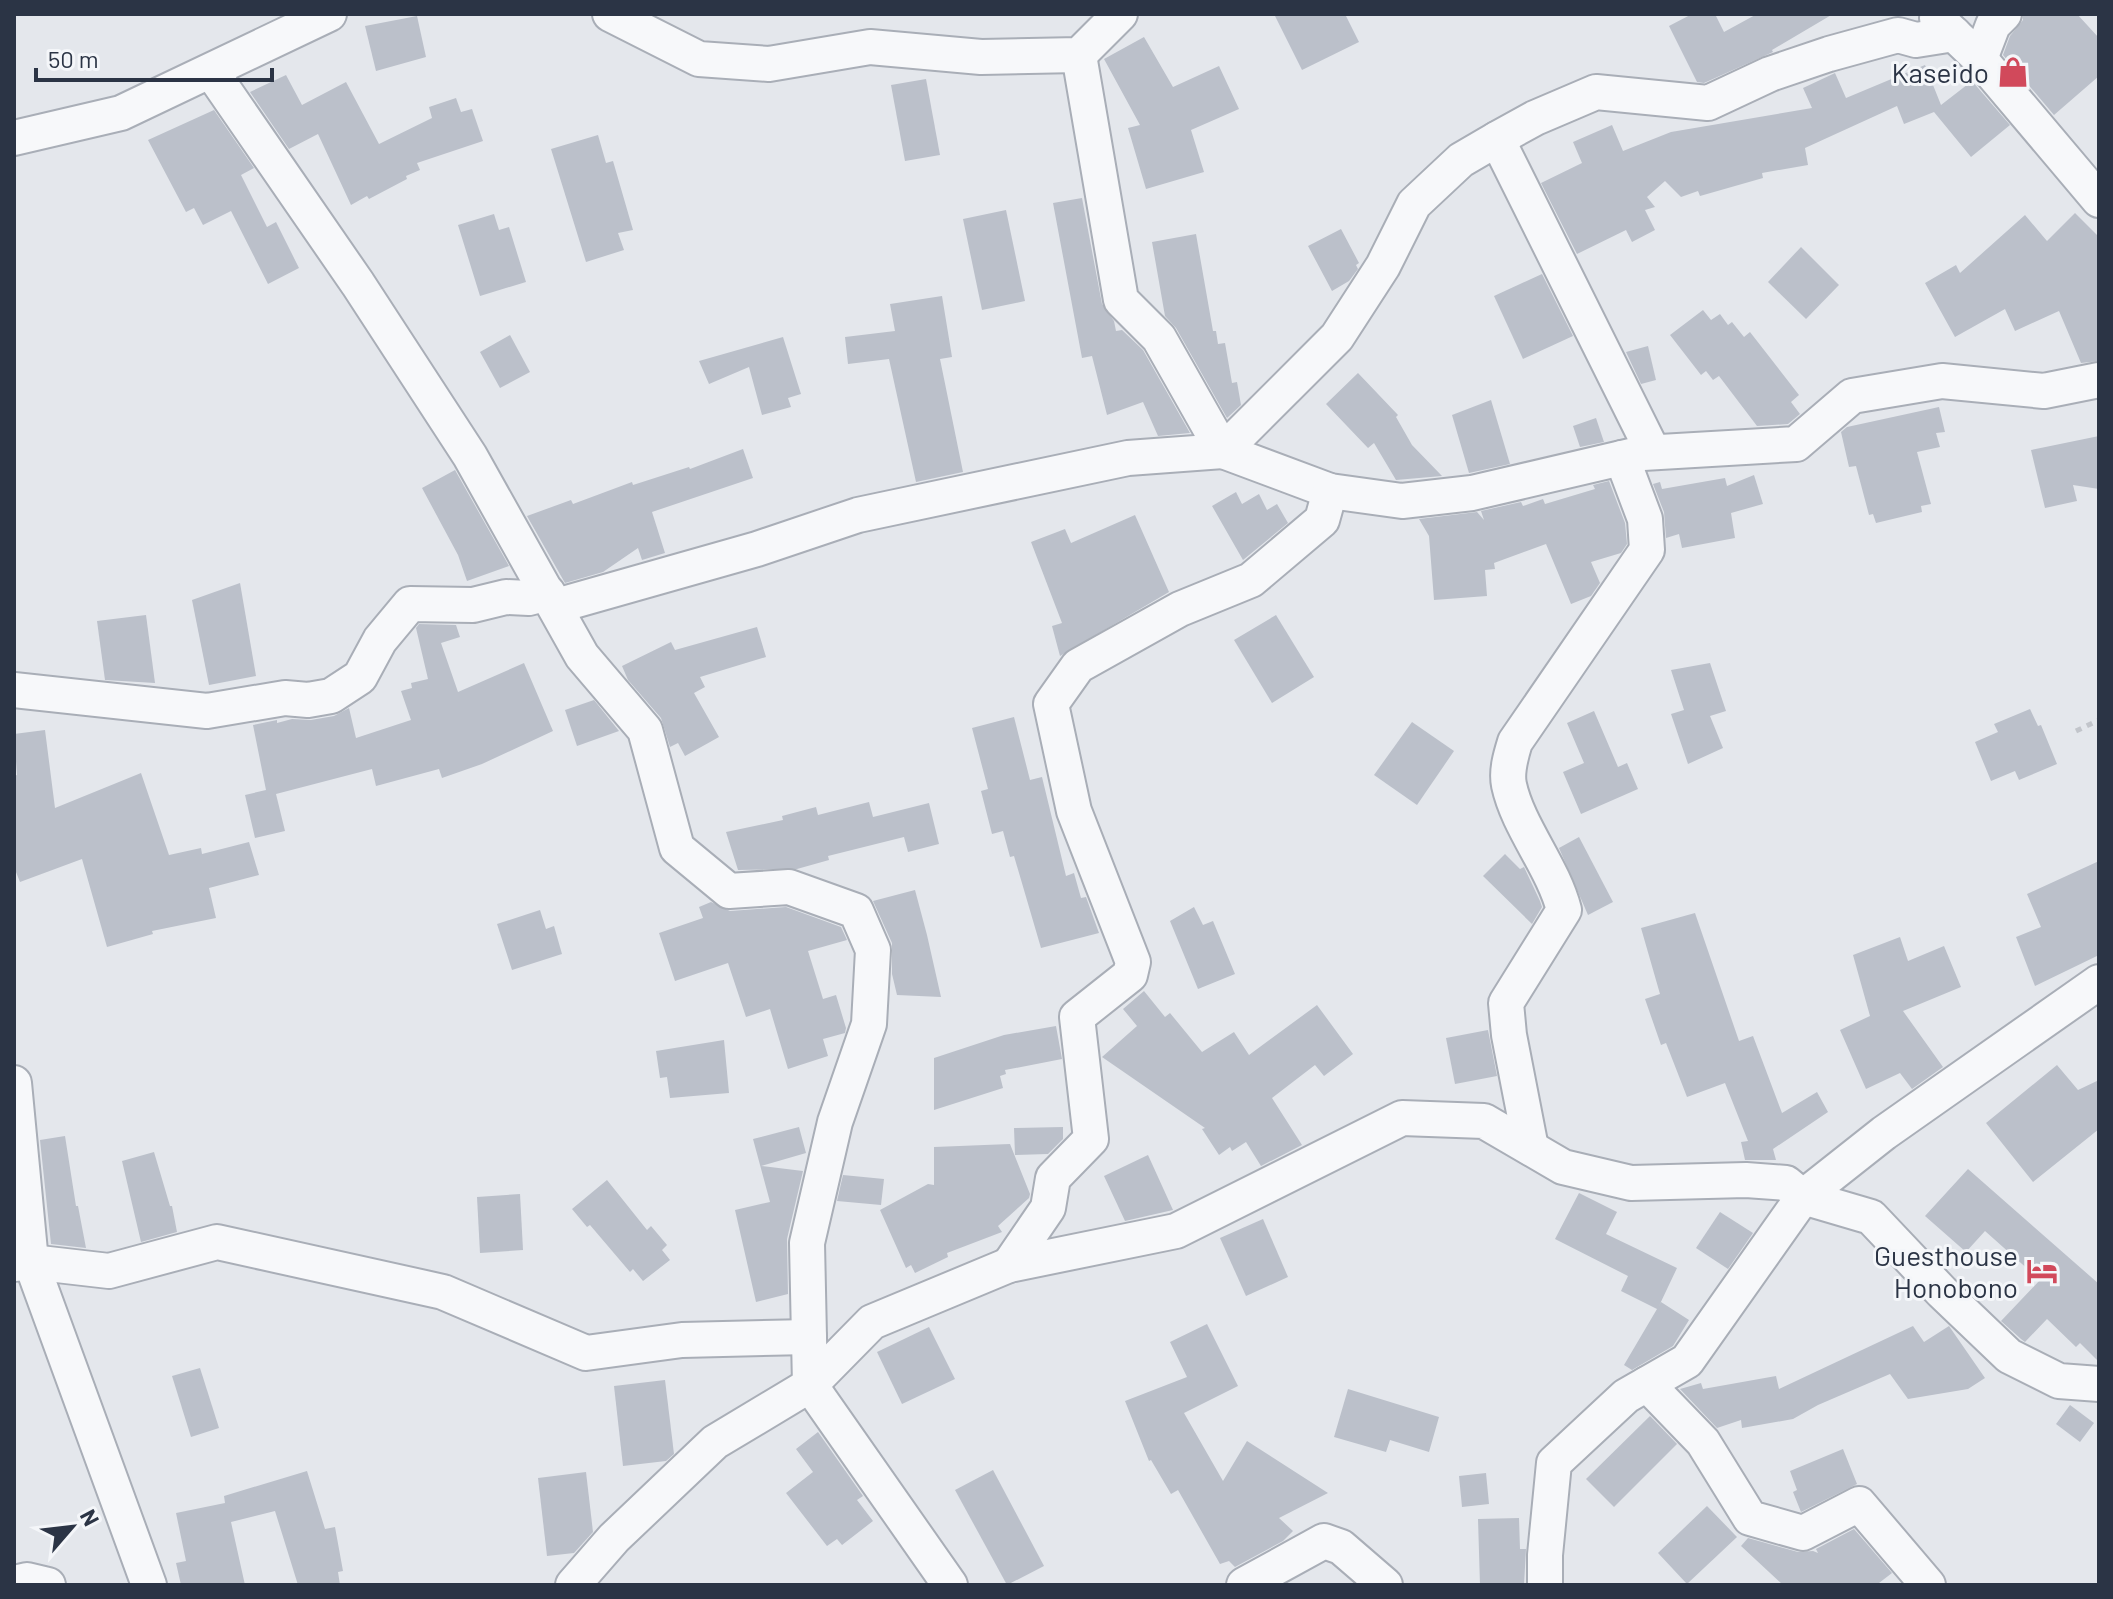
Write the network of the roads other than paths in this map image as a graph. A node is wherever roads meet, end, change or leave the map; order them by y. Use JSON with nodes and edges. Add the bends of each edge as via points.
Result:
{"nodes":[{"id":1,"x":329,"y":14,"type":"edge"},
{"id":2,"x":610,"y":14,"type":"edge"},
{"id":3,"x":1120,"y":14,"type":"edge"},
{"id":4,"x":2004,"y":14,"type":"edge"},
{"id":5,"x":1944,"y":24,"type":"edge"},
{"id":6,"x":1079,"y":55,"type":"junction"},
{"id":7,"x":1980,"y":59,"type":"junction"},
{"id":8,"x":211,"y":71,"type":"junction"},
{"id":9,"x":14,"y":138,"type":"edge"},
{"id":10,"x":1497,"y":139,"type":"junction"},
{"id":11,"x":2095,"y":190,"type":"edge"},
{"id":12,"x":2099,"y":380,"type":"edge"},
{"id":13,"x":1223,"y":451,"type":"junction"},
{"id":14,"x":1638,"y":455,"type":"junction"},
{"id":15,"x":1330,"y":491,"type":"junction"},
{"id":16,"x":552,"y":600,"type":"junction"},
{"id":17,"x":14,"y":690,"type":"edge"},
{"id":18,"x":2099,"y":982,"type":"edge"},
{"id":19,"x":14,"y":1083,"type":"edge"},
{"id":20,"x":1531,"y":1148,"type":"junction"},
{"id":21,"x":1803,"y":1197,"type":"junction"},
{"id":22,"x":22,"y":1263,"type":"edge"},
{"id":23,"x":1009,"y":1265,"type":"junction"},
{"id":24,"x":809,"y":1337,"type":"junction"},
{"id":25,"x":1647,"y":1384,"type":"junction"},
{"id":26,"x":2099,"y":1384,"type":"edge"},
{"id":27,"x":810,"y":1385,"type":"junction"},
{"id":28,"x":149,"y":1585,"type":"edge"},
{"id":29,"x":573,"y":1585,"type":"edge"},
{"id":30,"x":950,"y":1585,"type":"edge"},
{"id":31,"x":1244,"y":1585,"type":"edge"},
{"id":32,"x":1385,"y":1585,"type":"edge"},
{"id":33,"x":1545,"y":1585,"type":"edge"},
{"id":34,"x":1928,"y":1585,"type":"edge"}],
"edges":[{"from":1,"to":8,"type":"street"},
{"from":2,"to":6,"type":"street","via":[[699,59],[769,64],[870,47],[981,57]]},
{"from":3,"to":6,"type":"street"},
{"from":4,"to":7,"type":"street","via":[[1993,25]]},
{"from":5,"to":7,"type":"street"},
{"from":5,"to":10,"type":"street","via":[[1916,40],[1898,35],[1829,54],[1708,103],[1596,92]]},
{"from":6,"to":13,"type":"street","via":[[1121,300],[1159,338]]},
{"from":7,"to":11,"type":"street"},
{"from":8,"to":9,"type":"street","via":[[121,113]]},
{"from":8,"to":16,"type":"street","via":[[461,443]]},
{"from":10,"to":13,"type":"street","via":[[1461,160],[1414,204],[1383,266],[1337,337]]},
{"from":10,"to":14,"type":"street"},
{"from":12,"to":14,"type":"street","via":[[2044,391],[1942,381],[1852,396],[1796,444]]},
{"from":13,"to":15,"type":"street"},
{"from":13,"to":16,"type":"street","via":[[1128,458],[858,515],[757,549]]},
{"from":14,"to":15,"type":"street","via":[[1458,495],[1402,501]]},
{"from":14,"to":20,"type":"street","via":[[1647,550],[1515,742],[1509,764],[1508,784],[1564,910],[1506,1003]]},
{"from":15,"to":23,"type":"street","via":[[1322,520],[1251,580],[1180,609],[1078,666],[1051,704],[1074,811],[1133,962],[1130,975],[1077,1017],[1091,1139],[1053,1178],[1048,1208]]},
{"from":16,"to":17,"type":"street","via":[[506,597],[473,605],[410,604],[380,640],[360,677],[331,696],[308,700],[285,698],[207,711]]},
{"from":16,"to":24,"type":"street","via":[[582,656],[645,730],[677,848],[729,891],[789,887],[856,911],[873,950],[869,1024],[835,1122],[807,1243]]},
{"from":18,"to":21,"type":"street","via":[[1884,1133]]},
{"from":19,"to":22,"type":"street"},
{"from":20,"to":21,"type":"street","via":[[1563,1167],[1631,1183],[1786,1183]]},
{"from":20,"to":23,"type":"street","via":[[1484,1121],[1402,1118],[1176,1231]]},
{"from":21,"to":25,"type":"street","via":[[1687,1361]]},
{"from":21,"to":26,"type":"street","via":[[1871,1217],[2009,1356],[2059,1381]]},
{"from":22,"to":24,"type":"street","via":[[109,1271],[217,1242],[443,1292],[586,1353],[682,1340]]},
{"from":22,"to":28,"type":"street"},
{"from":23,"to":27,"type":"street","via":[[872,1322]]},
{"from":24,"to":27,"type":"street"},
{"from":25,"to":33,"type":"street","via":[[1626,1396],[1554,1463]]},
{"from":25,"to":34,"type":"street","via":[[1703,1442],[1750,1518],[1803,1533],[1859,1504]]},
{"from":27,"to":29,"type":"street","via":[[715,1442],[614,1538]]},
{"from":27,"to":30,"type":"street"},
{"from":31,"to":32,"type":"street","via":[[1324,1541],[1341,1547]]}]}
